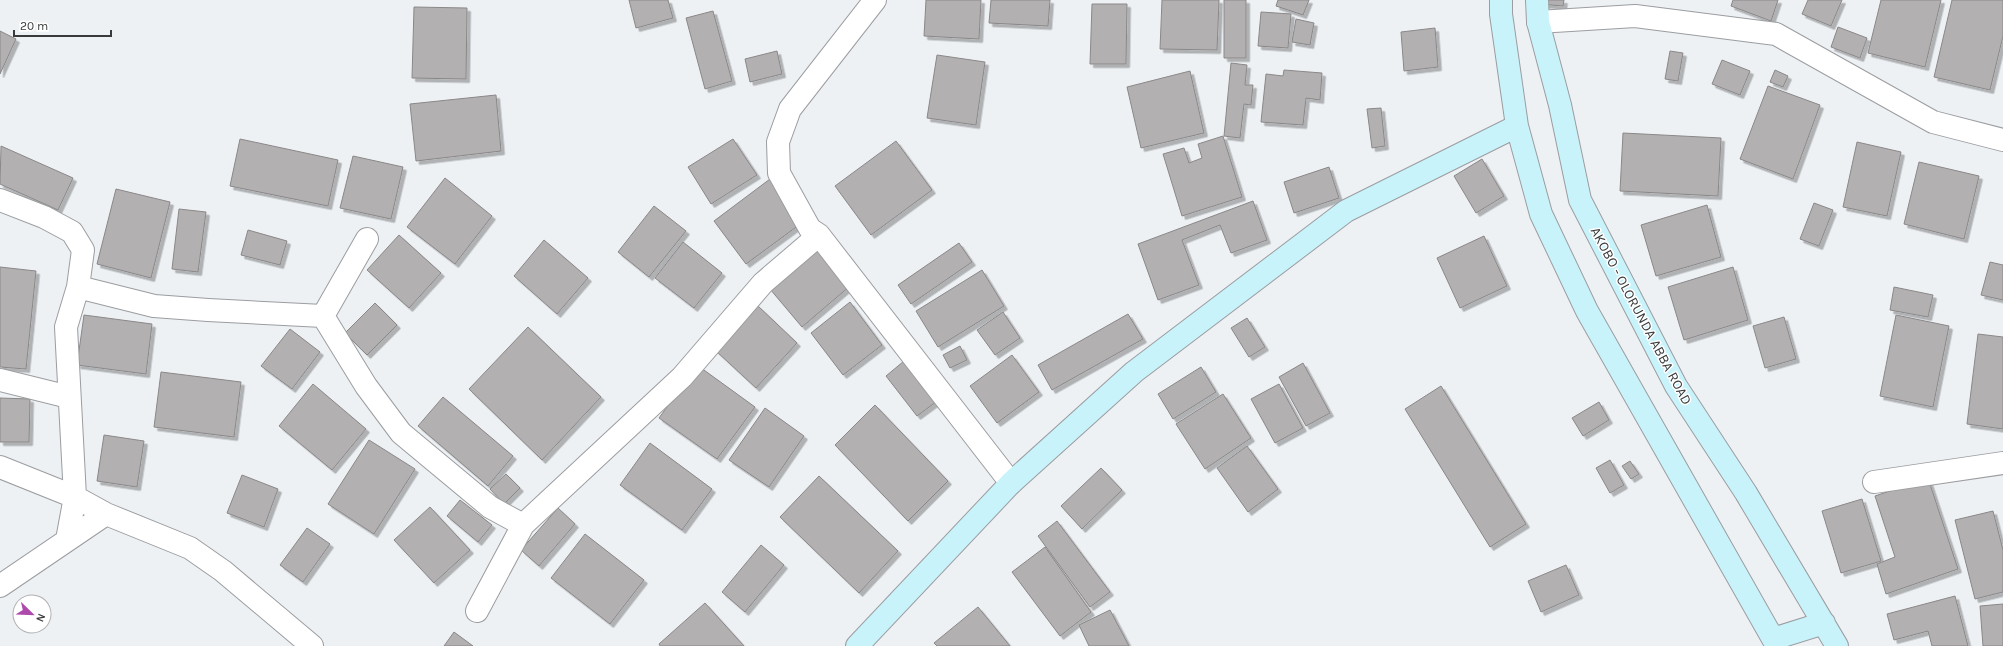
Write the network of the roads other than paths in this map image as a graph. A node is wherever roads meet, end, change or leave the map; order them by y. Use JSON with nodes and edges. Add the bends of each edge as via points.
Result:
{"nodes":[{"id":1,"x":1501,"y":0,"type":"edge"},
{"id":2,"x":1537,"y":0,"type":"edge"},
{"id":3,"x":869,"y":4,"type":"edge"},
{"id":4,"x":1538,"y":22,"type":"junction"},
{"id":5,"x":1518,"y":126,"type":"junction"},
{"id":6,"x":2003,"y":140,"type":"edge"},
{"id":7,"x":0,"y":200,"type":"edge"},
{"id":8,"x":819,"y":235,"type":"junction"},
{"id":9,"x":367,"y":239,"type":"dead end"},
{"id":10,"x":78,"y":287,"type":"junction"},
{"id":11,"x":322,"y":316,"type":"junction"},
{"id":12,"x":0,"y":380,"type":"edge"},
{"id":13,"x":70,"y":397,"type":"junction"},
{"id":14,"x":2003,"y":463,"type":"edge"},
{"id":15,"x":0,"y":467,"type":"edge"},
{"id":16,"x":1874,"y":482,"type":"dead end"},
{"id":17,"x":1011,"y":483,"type":"junction"},
{"id":18,"x":75,"y":497,"type":"junction"},
{"id":19,"x":106,"y":514,"type":"junction"},
{"id":20,"x":523,"y":525,"type":"junction"},
{"id":21,"x":67,"y":540,"type":"junction"},
{"id":22,"x":0,"y":586,"type":"edge"},
{"id":23,"x":477,"y":611,"type":"dead end"},
{"id":24,"x":1824,"y":623,"type":"junction"},
{"id":25,"x":1775,"y":642,"type":"edge"},
{"id":26,"x":312,"y":646,"type":"edge"},
{"id":27,"x":856,"y":646,"type":"edge"},
{"id":28,"x":1836,"y":646,"type":"edge"}],
"edges":[{"from":1,"to":5,"type":"main road"},
{"from":2,"to":4,"type":"main road","name":"AKOBO - OLORUNDA ABBA ROAD"},
{"from":3,"to":8,"type":"street","via":[[790,109],[778,142],[779,172],[810,229]]},
{"from":4,"to":6,"type":"street","via":[[1635,16],[1776,34],[1933,122]]},
{"from":4,"to":24,"type":"main road","name":"AKOBO - OLORUNDA ABBA ROAD","via":[[1560,105],[1580,200],[1676,386],[1746,492]]},
{"from":5,"to":17,"type":"main road","via":[[1346,211],[1134,372]]},
{"from":5,"to":25,"type":"main road","via":[[1541,214],[1587,311]]},
{"from":7,"to":10,"type":"street","via":[[44,217],[72,232],[83,250]]},
{"from":8,"to":17,"type":"street"},
{"from":8,"to":20,"type":"street","via":[[763,283],[682,377]]},
{"from":9,"to":11,"type":"street"},
{"from":10,"to":11,"type":"street","via":[[154,306]]},
{"from":10,"to":13,"type":"street","via":[[66,327]]},
{"from":11,"to":20,"type":"street","via":[[366,386],[400,433],[490,507]]},
{"from":12,"to":13,"type":"street"},
{"from":13,"to":18,"type":"street"},
{"from":14,"to":16,"type":"street"},
{"from":15,"to":18,"type":"street"},
{"from":17,"to":27,"type":"main road"},
{"from":18,"to":19,"type":"street"},
{"from":18,"to":21,"type":"street"},
{"from":19,"to":21,"type":"street"},
{"from":19,"to":26,"type":"street","via":[[190,548],[223,571]]},
{"from":20,"to":23,"type":"street"},
{"from":21,"to":22,"type":"street"},
{"from":24,"to":25,"type":"main road"},
{"from":24,"to":28,"type":"main road","name":"AKOBO - OLORUNDA ABBA ROAD"}]}
